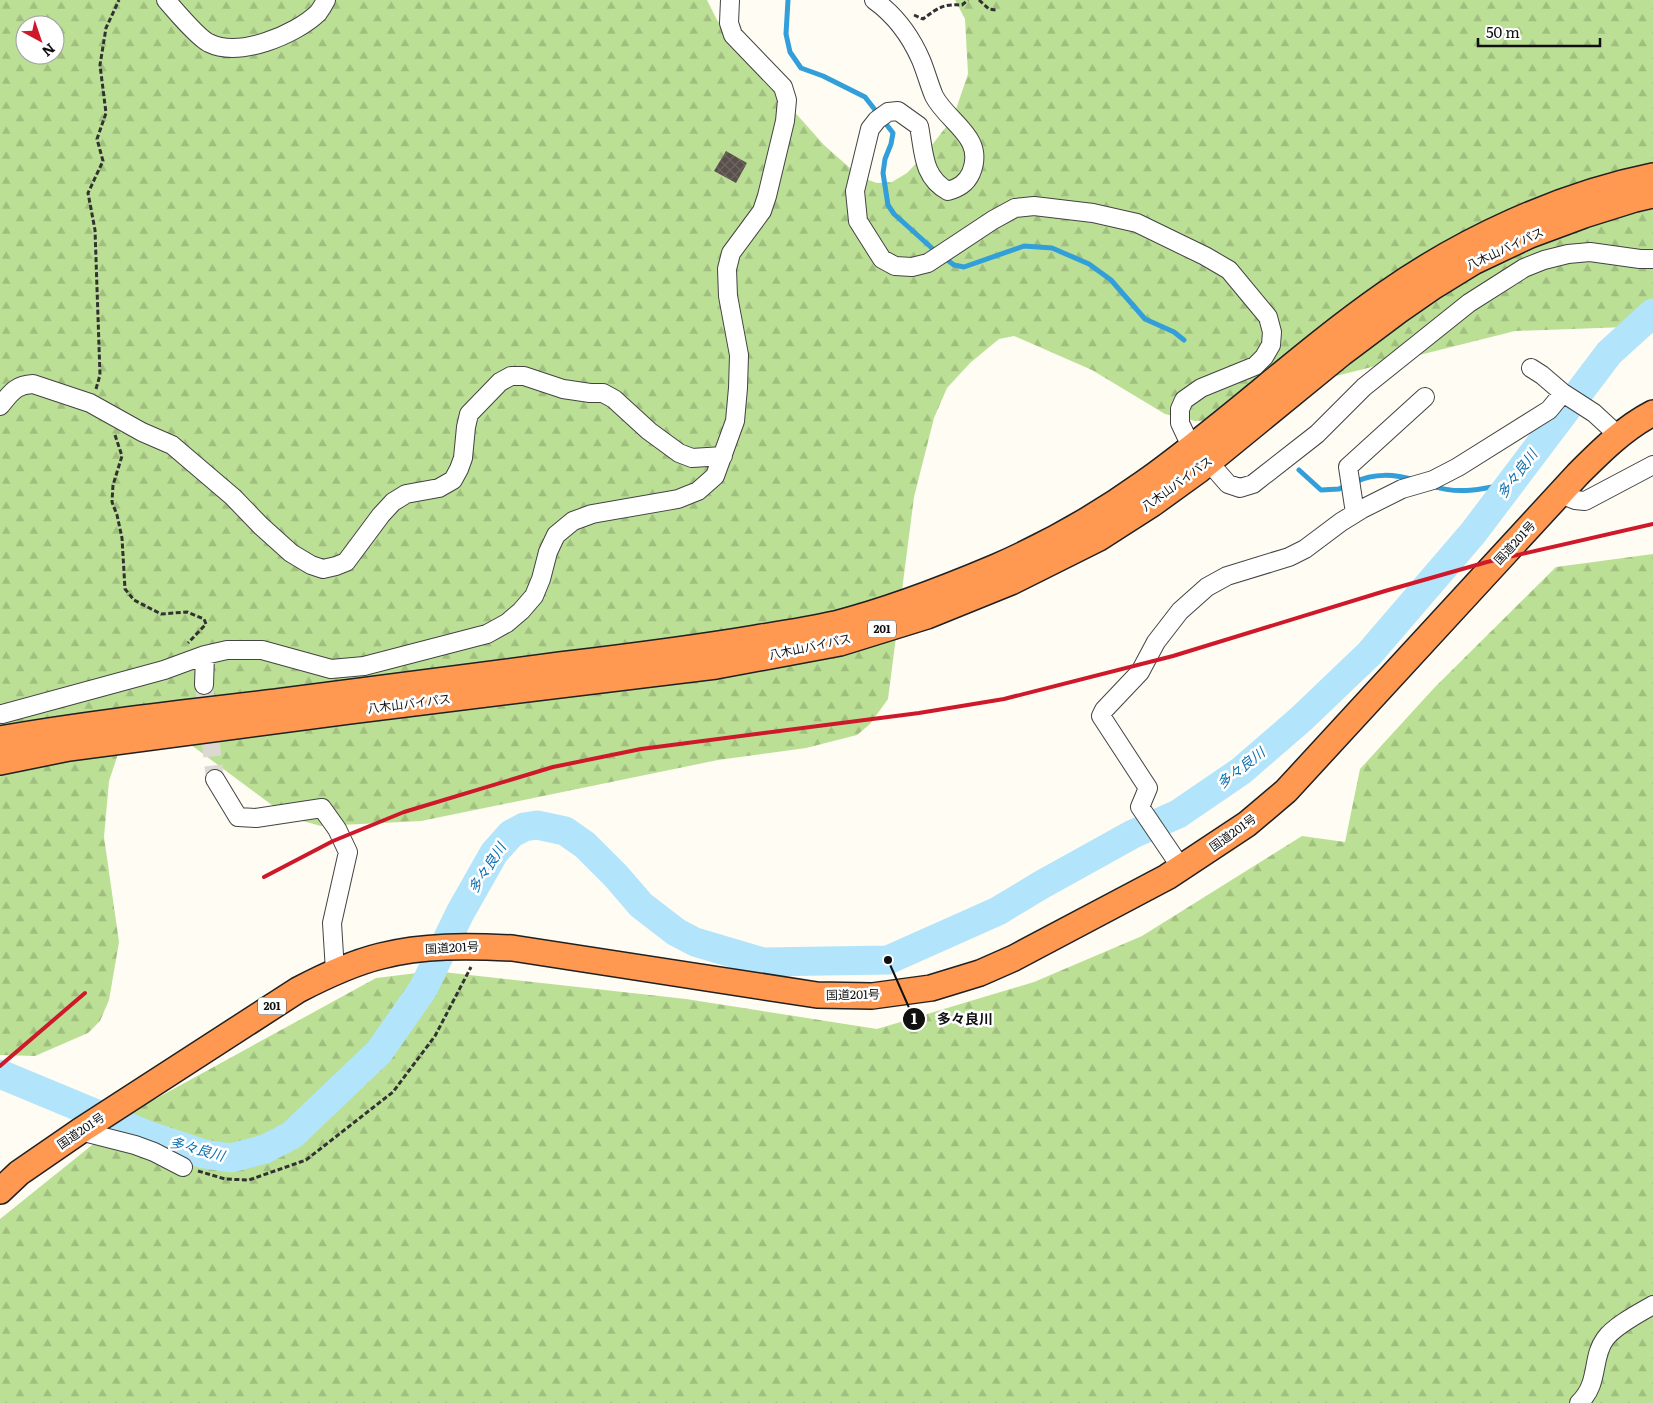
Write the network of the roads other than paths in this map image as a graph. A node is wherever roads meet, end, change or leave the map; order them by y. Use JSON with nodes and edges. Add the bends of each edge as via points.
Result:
{"nodes":[{"id":1,"x":166,"y":0,"type":"edge"},
{"id":2,"x":326,"y":0,"type":"edge"},
{"id":3,"x":730,"y":0,"type":"edge"},
{"id":4,"x":874,"y":0,"type":"edge"},
{"id":5,"x":1653,"y":176,"type":"edge"},
{"id":6,"x":1653,"y":195,"type":"edge"},
{"id":7,"x":1653,"y":259,"type":"edge"},
{"id":8,"x":1531,"y":368,"type":"dead end"},
{"id":9,"x":1563,"y":393,"type":"junction"},
{"id":10,"x":1425,"y":397,"type":"dead end"},
{"id":11,"x":0,"y":406,"type":"edge"},
{"id":12,"x":1653,"y":413,"type":"edge"},
{"id":13,"x":1619,"y":436,"type":"junction"},
{"id":14,"x":1187,"y":438,"type":"dead end"},
{"id":15,"x":723,"y":456,"type":"junction"},
{"id":16,"x":1653,"y":465,"type":"edge"},
{"id":17,"x":1214,"y":468,"type":"dead end"},
{"id":18,"x":1560,"y":494,"type":"junction"},
{"id":19,"x":1355,"y":513,"type":"junction"},
{"id":20,"x":205,"y":655,"type":"junction"},
{"id":21,"x":204,"y":685,"type":"tunnel mouth"},
{"id":22,"x":2,"y":714,"type":"dead end"},
{"id":23,"x":0,"y":739,"type":"edge"},
{"id":24,"x":0,"y":762,"type":"edge"},
{"id":25,"x":215,"y":779,"type":"tunnel mouth"},
{"id":26,"x":1176,"y":860,"type":"junction"},
{"id":27,"x":335,"y":971,"type":"junction"},
{"id":28,"x":80,"y":1131,"type":"junction"},
{"id":29,"x":183,"y":1167,"type":"road end"},
{"id":30,"x":0,"y":1191,"type":"edge"},
{"id":31,"x":1653,"y":1305,"type":"edge"},
{"id":32,"x":1579,"y":1403,"type":"edge"}],
"edges":[{"from":1,"to":2,"type":"street","via":[[206,42],[221,49],[240,49],[282,36],[299,28],[319,12]]},
{"from":3,"to":15,"type":"street","via":[[729,23],[734,35],[783,87],[787,100],[785,121],[762,211],[731,253],[727,269],[728,296],[739,355],[739,379],[735,421]]},
{"from":4,"to":14,"type":"street","via":[[907,33],[934,95],[942,108],[961,126],[973,147],[974,166],[969,178],[958,188],[948,191],[939,187],[930,175],[919,126],[898,111],[888,112],[876,120],[870,129],[855,191],[858,221],[882,259],[895,266],[912,267],[928,263],[992,220],[1015,208],[1034,206],[1137,222],[1229,270],[1268,317],[1271,345],[1255,366],[1201,388],[1184,400],[1180,423]]},
{"from":5,"to":23,"type":"highway","name":"八木山バイパス","number":"201","via":[[1577,196],[1465,246],[1386,293],[1184,453],[1088,520],[999,566],[918,598],[836,624],[712,645],[67,727]]},
{"from":6,"to":24,"type":"highway","name":"八木山バイパス","number":"201","via":[[1530,235],[1466,267],[1434,286],[1342,353],[1199,470],[1152,504],[1098,538],[1011,582],[927,616],[840,643],[716,666],[69,748]]},
{"from":7,"to":17,"type":"street","via":[[1590,252],[1560,256],[1524,268],[1461,309],[1364,387],[1316,434],[1253,484],[1240,488],[1228,484]]},
{"from":8,"to":9,"type":"street"},
{"from":9,"to":13,"type":"street","via":[[1594,413]]},
{"from":9,"to":19,"type":"street","via":[[1549,410],[1458,467],[1433,480],[1402,489]]},
{"from":10,"to":19,"type":"street","via":[[1348,467]]},
{"from":11,"to":15,"type":"street","via":[[14,389],[33,384],[90,404],[172,445],[291,553],[323,568],[346,562],[393,502],[406,494],[439,488],[452,480],[463,458],[469,414],[500,382],[511,376],[524,376],[563,389],[603,393],[679,453],[692,458]]},
{"from":12,"to":13,"type":"highway","name":"国道201号","number":"201"},
{"from":13,"to":18,"type":"highway","name":"国道201号","number":"201"},
{"from":15,"to":20,"type":"street","via":[[715,476],[698,491],[678,499],[592,514],[573,521],[556,535],[534,596],[507,623],[487,634],[364,666],[331,669],[262,650],[227,650]]},
{"from":16,"to":18,"type":"street","via":[[1585,501]]},
{"from":18,"to":26,"type":"highway","name":"国道201号","number":"201","via":[[1286,791],[1247,824]]},
{"from":19,"to":26,"type":"street","via":[[1289,557],[1227,576],[1207,587],[1166,628],[1140,672],[1104,710],[1101,716],[1148,788],[1140,807]]},
{"from":20,"to":21,"type":"street"},
{"from":20,"to":22,"type":"street","via":[[164,670]]},
{"from":25,"to":27,"type":"street","via":[[238,817],[256,818],[322,808],[337,829],[348,852],[332,923]]},
{"from":26,"to":27,"type":"highway","name":"国道201号","number":"201","via":[[1014,958],[980,973],[931,988],[872,996],[817,995],[512,948],[475,946],[381,956]]},
{"from":27,"to":28,"type":"highway","name":"国道201号","number":"201","via":[[298,990]]},
{"from":28,"to":29,"type":"street","via":[[134,1145]]},
{"from":28,"to":30,"type":"highway","name":"国道201号","number":"201","via":[[19,1173]]},
{"from":31,"to":32,"type":"street","via":[[1605,1339],[1600,1347],[1592,1384]]}]}
